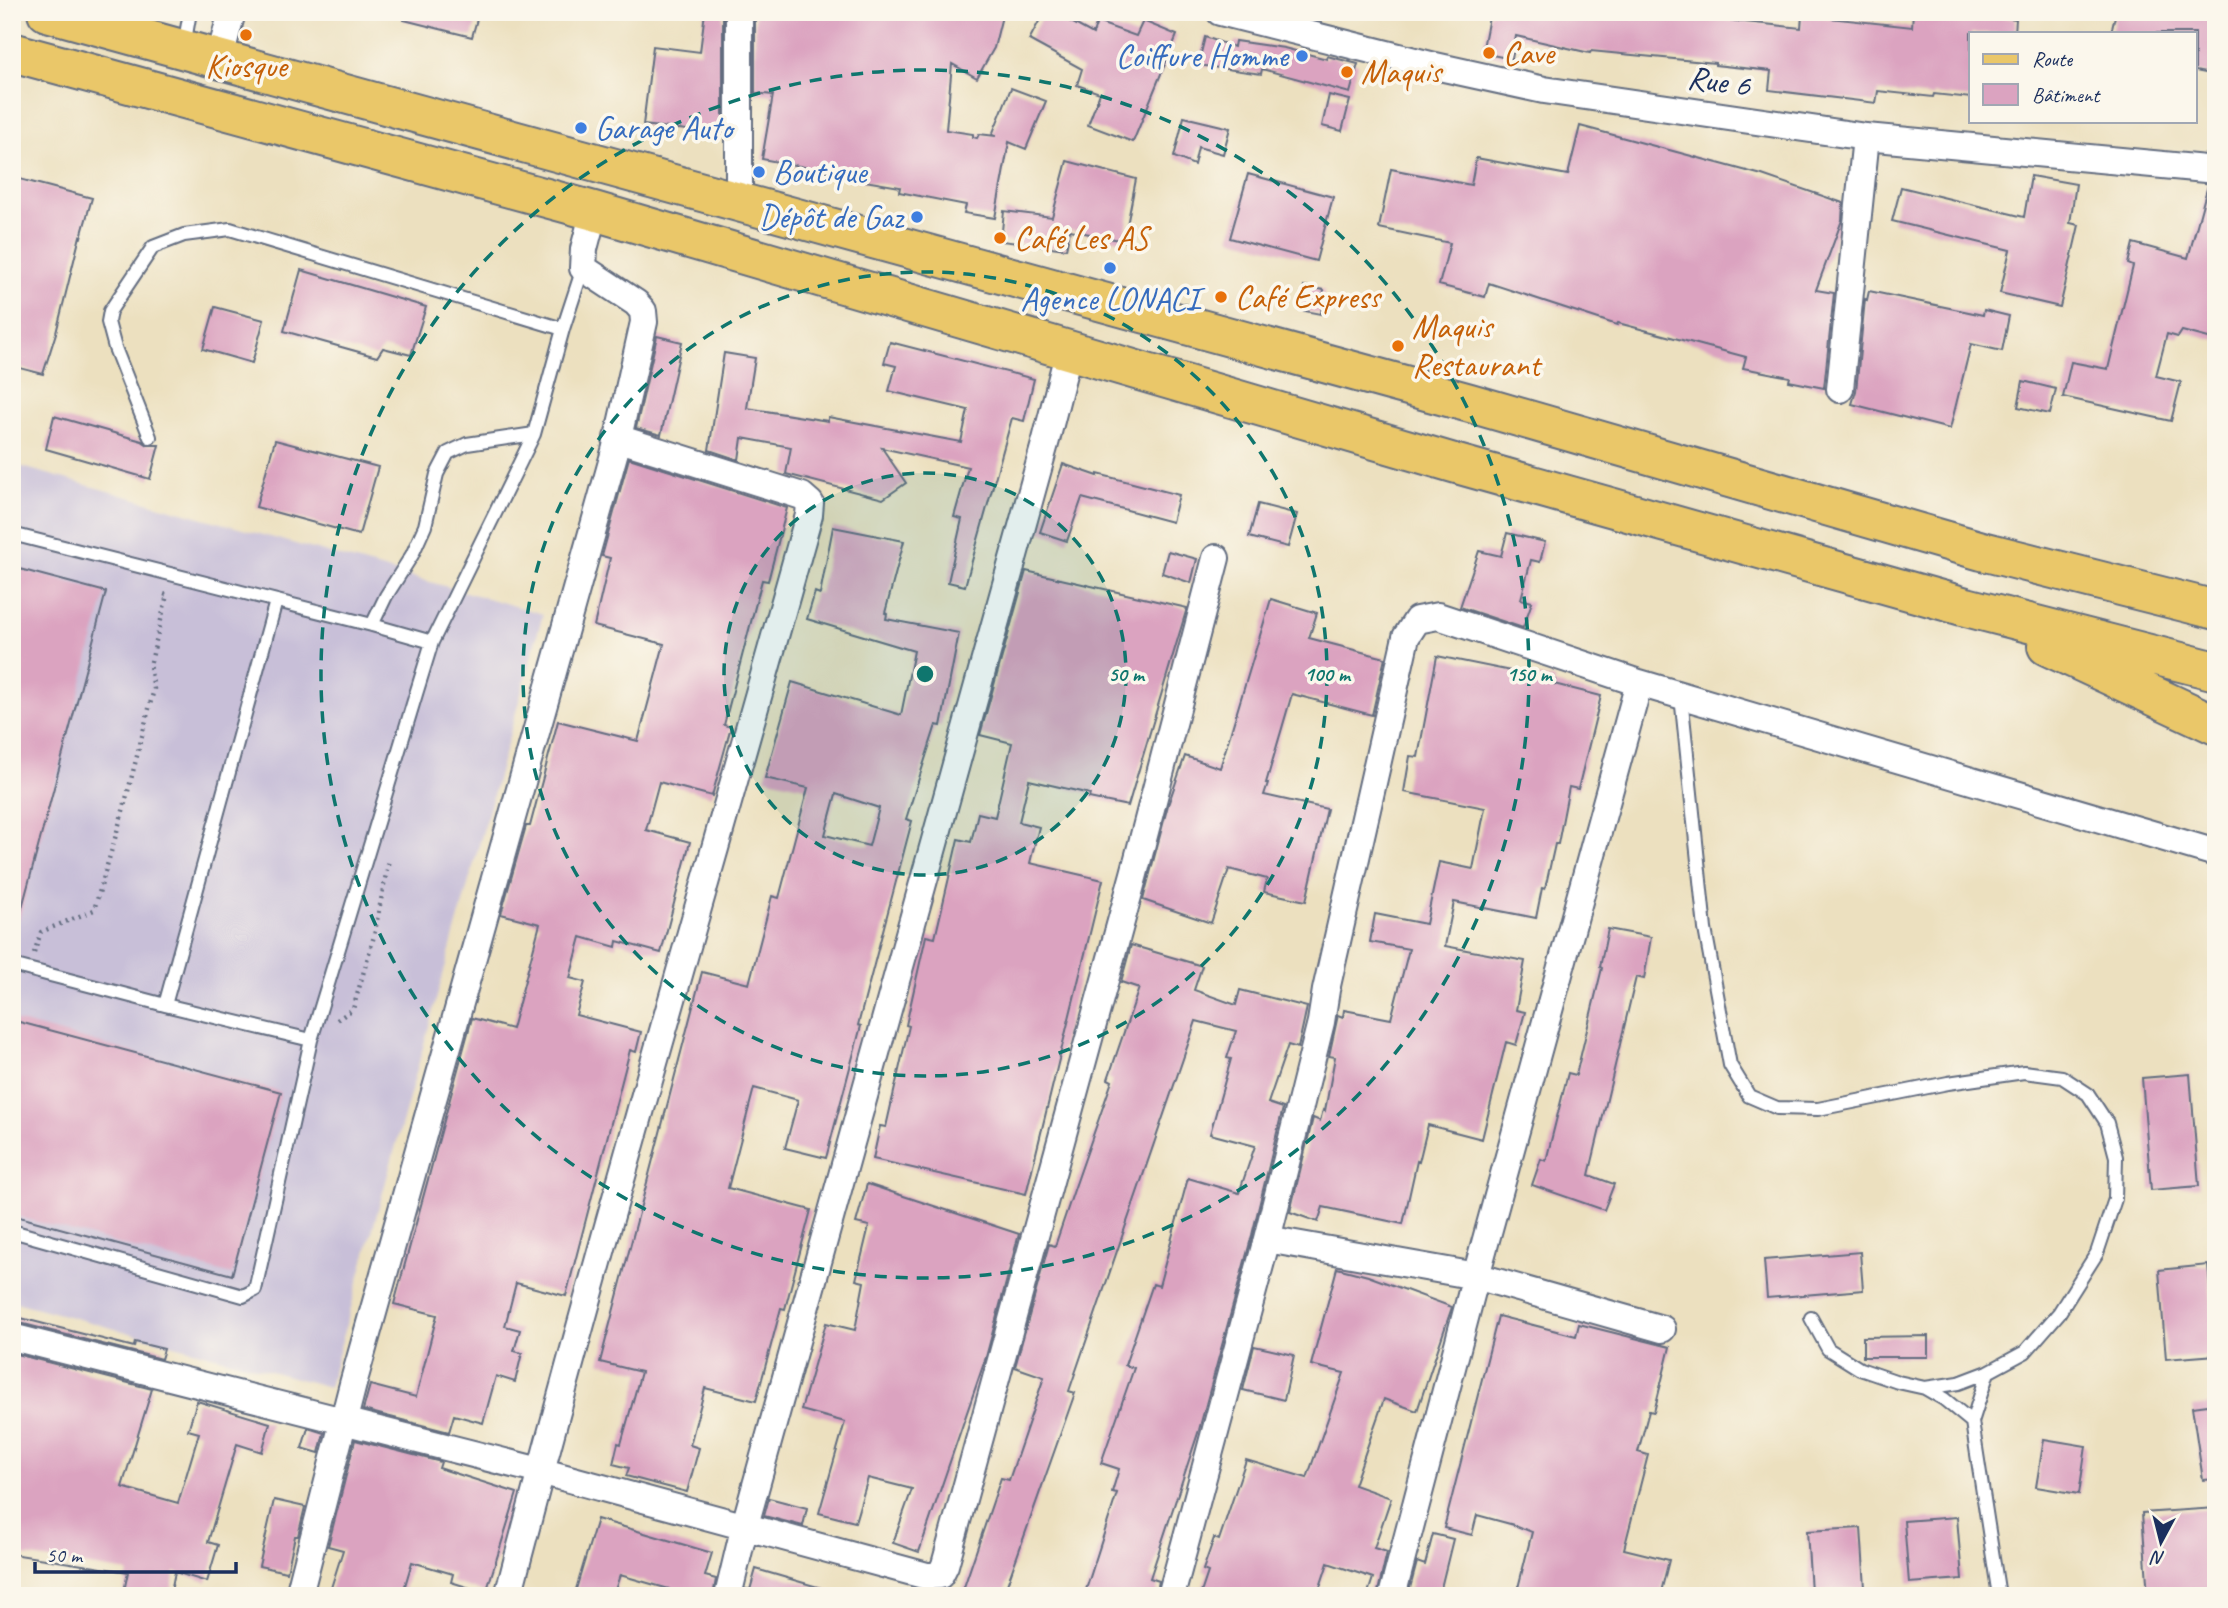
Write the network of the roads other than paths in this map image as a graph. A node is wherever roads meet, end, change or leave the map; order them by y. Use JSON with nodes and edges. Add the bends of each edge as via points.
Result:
{"nodes":[{"id":1,"x":190,"y":12,"type":"edge"},
{"id":2,"x":232,"y":12,"type":"edge"},
{"id":3,"x":739,"y":12,"type":"edge"},
{"id":4,"x":1220,"y":12,"type":"edge"},
{"id":5,"x":61,"y":14,"type":"edge"},
{"id":6,"x":183,"y":50,"type":"junction"},
{"id":7,"x":12,"y":52,"type":"edge"},
{"id":8,"x":219,"y":60,"type":"junction"},
{"id":9,"x":1866,"y":137,"type":"junction"},
{"id":10,"x":2216,"y":170,"type":"edge"},
{"id":11,"x":739,"y":202,"type":"junction"},
{"id":12,"x":594,"y":211,"type":"junction"},
{"id":13,"x":583,"y":268,"type":"junction"},
{"id":14,"x":563,"y":329,"type":"junction"},
{"id":15,"x":1069,"y":350,"type":"junction"},
{"id":16,"x":1840,"y":389,"type":"dead end"},
{"id":17,"x":534,"y":433,"type":"junction"},
{"id":18,"x":150,"y":437,"type":"dead end"},
{"id":19,"x":617,"y":438,"type":"junction"},
{"id":20,"x":12,"y":534,"type":"edge"},
{"id":21,"x":1216,"y":558,"type":"dead end"},
{"id":22,"x":2133,"y":588,"type":"junction"},
{"id":23,"x":2216,"y":598,"type":"edge"},
{"id":24,"x":276,"y":601,"type":"junction"},
{"id":25,"x":1966,"y":607,"type":"junction"},
{"id":26,"x":2216,"y":610,"type":"edge"},
{"id":27,"x":372,"y":625,"type":"junction"},
{"id":28,"x":432,"y":642,"type":"junction"},
{"id":29,"x":2216,"y":671,"type":"edge"},
{"id":30,"x":1639,"y":682,"type":"junction"},
{"id":31,"x":1681,"y":695,"type":"junction"},
{"id":32,"x":2216,"y":725,"type":"edge"},
{"id":33,"x":2216,"y":853,"type":"edge"},
{"id":34,"x":12,"y":965,"type":"edge"},
{"id":35,"x":165,"y":1005,"type":"junction"},
{"id":36,"x":311,"y":1040,"type":"junction"},
{"id":37,"x":12,"y":1231,"type":"edge"},
{"id":38,"x":1267,"y":1239,"type":"junction"},
{"id":39,"x":1476,"y":1276,"type":"junction"},
{"id":40,"x":1811,"y":1318,"type":"dead end"},
{"id":41,"x":1662,"y":1329,"type":"dead end"},
{"id":42,"x":12,"y":1336,"type":"edge"},
{"id":43,"x":1989,"y":1372,"type":"junction"},
{"id":44,"x":1925,"y":1388,"type":"junction"},
{"id":45,"x":345,"y":1420,"type":"junction"},
{"id":46,"x":1972,"y":1422,"type":"junction"},
{"id":47,"x":540,"y":1471,"type":"junction"},
{"id":48,"x":745,"y":1525,"type":"junction"},
{"id":49,"x":299,"y":1595,"type":"edge"},
{"id":50,"x":508,"y":1596,"type":"edge"},
{"id":51,"x":728,"y":1596,"type":"edge"},
{"id":52,"x":1171,"y":1596,"type":"edge"},
{"id":53,"x":1392,"y":1596,"type":"edge"},
{"id":54,"x":1999,"y":1596,"type":"edge"}],
"edges":[{"from":1,"to":6,"type":"lane"},
{"from":2,"to":8,"type":"street"},
{"from":3,"to":11,"type":"street"},
{"from":4,"to":9,"type":"street","name":"Rue 6","via":[[1544,90]]},
{"from":5,"to":6,"type":"main road"},
{"from":6,"to":8,"type":"main road"},
{"from":7,"to":12,"type":"main road"},
{"from":8,"to":11,"type":"main road"},
{"from":9,"to":10,"type":"street","name":"Rue 6"},
{"from":9,"to":16,"type":"street"},
{"from":11,"to":22,"type":"main road","via":[[1688,464],[1982,551]]},
{"from":12,"to":13,"type":"street"},
{"from":12,"to":15,"type":"main road"},
{"from":13,"to":14,"type":"lane"},
{"from":13,"to":19,"type":"street","via":[[643,311]]},
{"from":14,"to":17,"type":"lane"},
{"from":14,"to":18,"type":"lane","via":[[230,229],[184,235],[153,247],[110,311],[108,323],[115,348]]},
{"from":15,"to":25,"type":"main road"},
{"from":15,"to":48,"type":"street"},
{"from":17,"to":27,"type":"lane","via":[[467,444],[448,453],[437,474],[425,526]]},
{"from":17,"to":28,"type":"lane"},
{"from":19,"to":45,"type":"street"},
{"from":19,"to":47,"type":"street","via":[[802,496],[810,503]]},
{"from":20,"to":24,"type":"lane"},
{"from":21,"to":48,"type":"street","via":[[945,1565],[940,1574],[928,1576]]},
{"from":22,"to":23,"type":"main road"},
{"from":22,"to":26,"type":"main road"},
{"from":24,"to":27,"type":"lane"},
{"from":24,"to":35,"type":"lane"},
{"from":25,"to":29,"type":"main road"},
{"from":25,"to":32,"type":"main road"},
{"from":27,"to":28,"type":"lane"},
{"from":28,"to":36,"type":"lane"},
{"from":30,"to":31,"type":"street"},
{"from":30,"to":38,"type":"street","via":[[1438,616],[1417,620],[1406,636],[1321,1022]]},
{"from":30,"to":39,"type":"street"},
{"from":31,"to":33,"type":"street"},
{"from":31,"to":43,"type":"lane","via":[[1705,929],[1730,1065],[1749,1096],[1777,1108],[1818,1109],[2024,1072],[2062,1077],[2088,1094],[2107,1123],[2116,1157],[2115,1199],[2096,1253],[2059,1313],[2025,1352]]},
{"from":34,"to":35,"type":"lane"},
{"from":35,"to":36,"type":"lane"},
{"from":36,"to":37,"type":"lane","via":[[255,1290],[243,1296]]},
{"from":38,"to":39,"type":"street"},
{"from":38,"to":52,"type":"street"},
{"from":39,"to":41,"type":"street"},
{"from":39,"to":53,"type":"street"},
{"from":40,"to":44,"type":"lane","via":[[1828,1349],[1860,1369]]},
{"from":42,"to":45,"type":"street"},
{"from":43,"to":44,"type":"lane"},
{"from":43,"to":46,"type":"lane"},
{"from":44,"to":46,"type":"lane"},
{"from":45,"to":47,"type":"street"},
{"from":45,"to":49,"type":"street"},
{"from":46,"to":54,"type":"lane"},
{"from":47,"to":48,"type":"street"},
{"from":47,"to":50,"type":"street"},
{"from":48,"to":51,"type":"street"}]}
